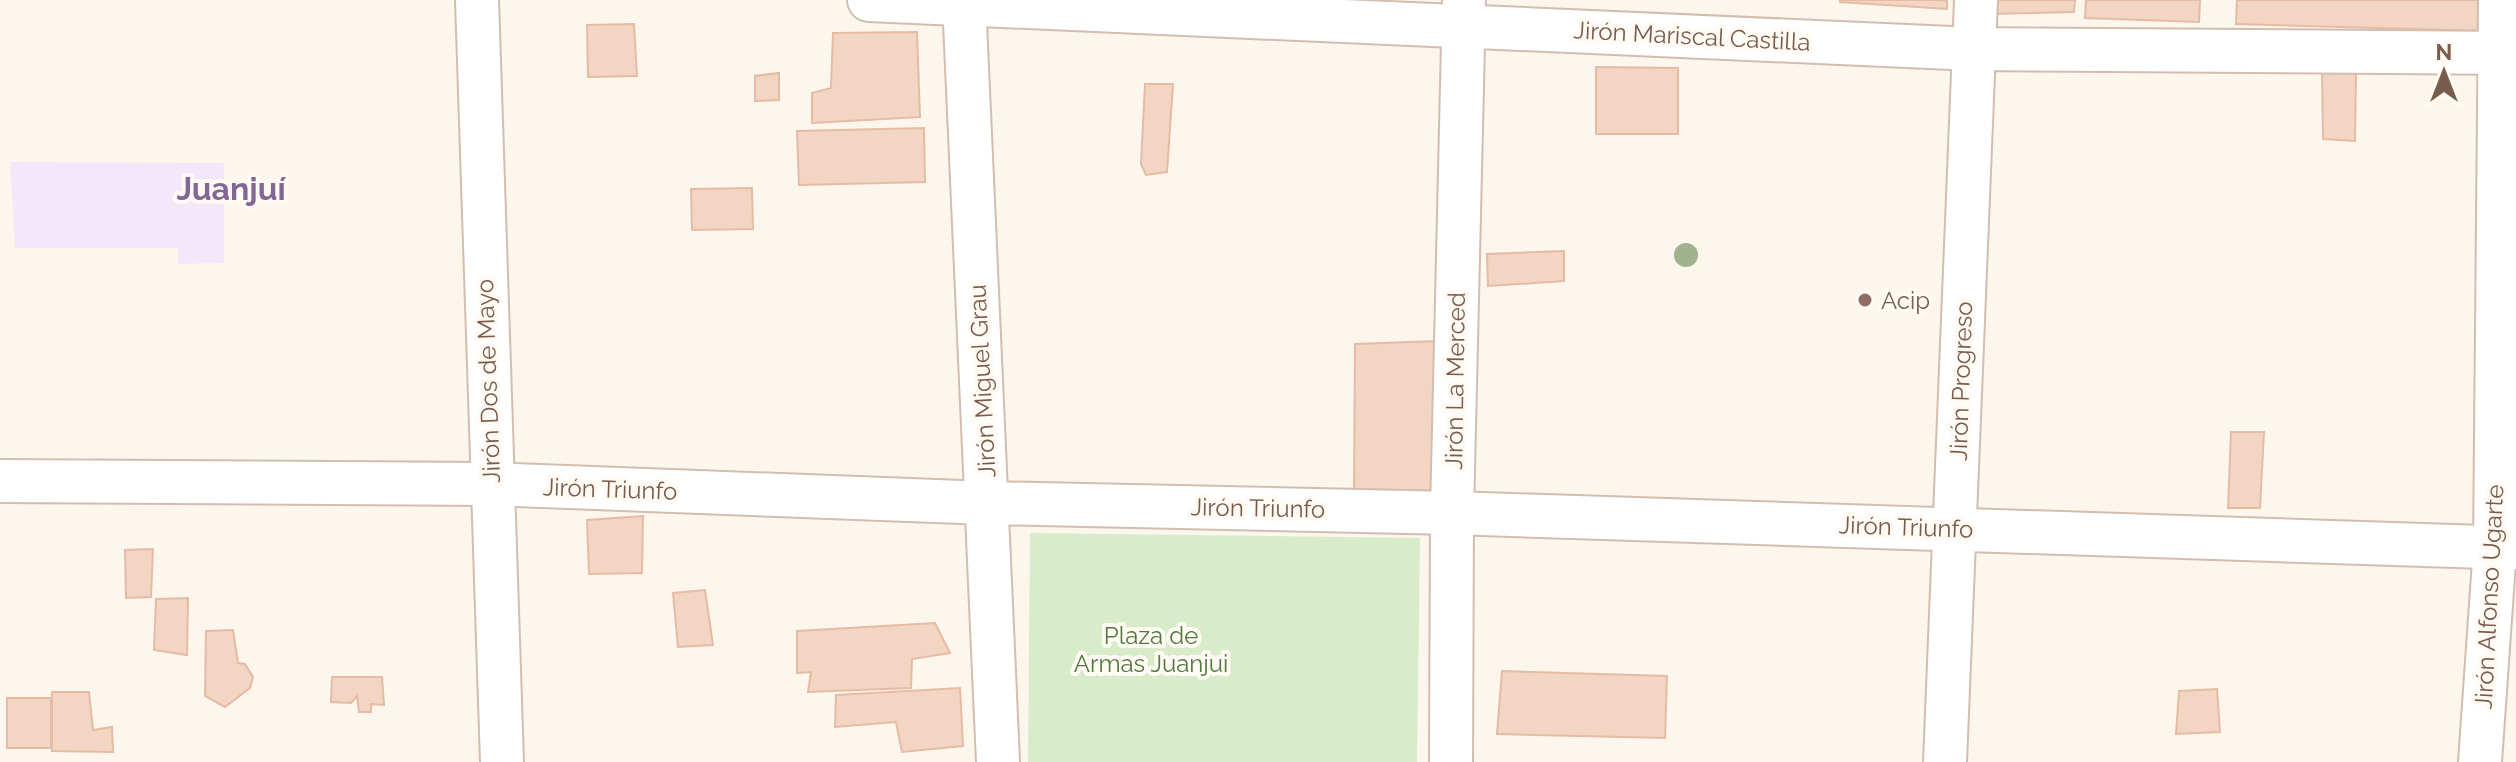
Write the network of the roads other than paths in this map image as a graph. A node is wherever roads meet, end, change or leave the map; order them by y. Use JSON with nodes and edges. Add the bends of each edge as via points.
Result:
{"nodes":[{"id":1,"x":477,"y":0,"type":"edge"},
{"id":2,"x":869,"y":0,"type":"edge"},
{"id":3,"x":1976,"y":0,"type":"edge"},
{"id":4,"x":2500,"y":0,"type":"edge"},
{"id":5,"x":964,"y":1,"type":"edge"},
{"id":6,"x":1463,"y":13,"type":"edge"},
{"id":7,"x":1974,"y":49,"type":"junction"},
{"id":8,"x":2506,"y":52,"type":"edge"},
{"id":9,"x":0,"y":481,"type":"edge"},
{"id":10,"x":491,"y":484,"type":"junction"},
{"id":11,"x":988,"y":503,"type":"junction"},
{"id":12,"x":1452,"y":513,"type":"junction"},
{"id":13,"x":1955,"y":528,"type":"junction"},
{"id":14,"x":2505,"y":547,"type":"edge"},
{"id":15,"x":502,"y":762,"type":"edge"},
{"id":16,"x":998,"y":762,"type":"edge"},
{"id":17,"x":1451,"y":762,"type":"edge"},
{"id":18,"x":1945,"y":762,"type":"edge"},
{"id":19,"x":2480,"y":762,"type":"edge"}],
"edges":[{"from":1,"to":10,"type":"street","name":"Jirón Dos de Mayo"},
{"from":2,"to":5,"type":"street","name":"Jirón Mariscal Castilla"},
{"from":3,"to":7,"type":"street","name":"Jirón Progreso"},
{"from":4,"to":8,"type":"street","name":"Jirón Alfonso Ugarte"},
{"from":5,"to":6,"type":"street","name":"Jirón Mariscal Castilla"},
{"from":5,"to":11,"type":"street","name":"Jirón Miguel Grau"},
{"from":6,"to":7,"type":"street","name":"Jirón Mariscal Castilla"},
{"from":6,"to":12,"type":"street","name":"Jirón La Merced"},
{"from":7,"to":8,"type":"street","name":"Jirón Mariscal Castilla"},
{"from":7,"to":13,"type":"street","name":"Jirón Progreso"},
{"from":8,"to":14,"type":"street","name":"Jirón Alfonso Ugarte"},
{"from":9,"to":10,"type":"street","name":"Jirón Triunfo"},
{"from":10,"to":11,"type":"street","name":"Jirón Triunfo"},
{"from":10,"to":15,"type":"street","name":"Jirón Dos de Mayo"},
{"from":11,"to":12,"type":"street","name":"Jirón Triunfo"},
{"from":11,"to":16,"type":"street","name":"Jirón Miguel Grau"},
{"from":12,"to":13,"type":"street","name":"Jirón Triunfo"},
{"from":12,"to":17,"type":"street","name":"Jirón La Merced"},
{"from":13,"to":14,"type":"street","name":"Jirón Triunfo"},
{"from":13,"to":18,"type":"street","name":"Jirón Progreso"},
{"from":14,"to":19,"type":"street","name":"Jirón Alfonso Ugarte"}]}
